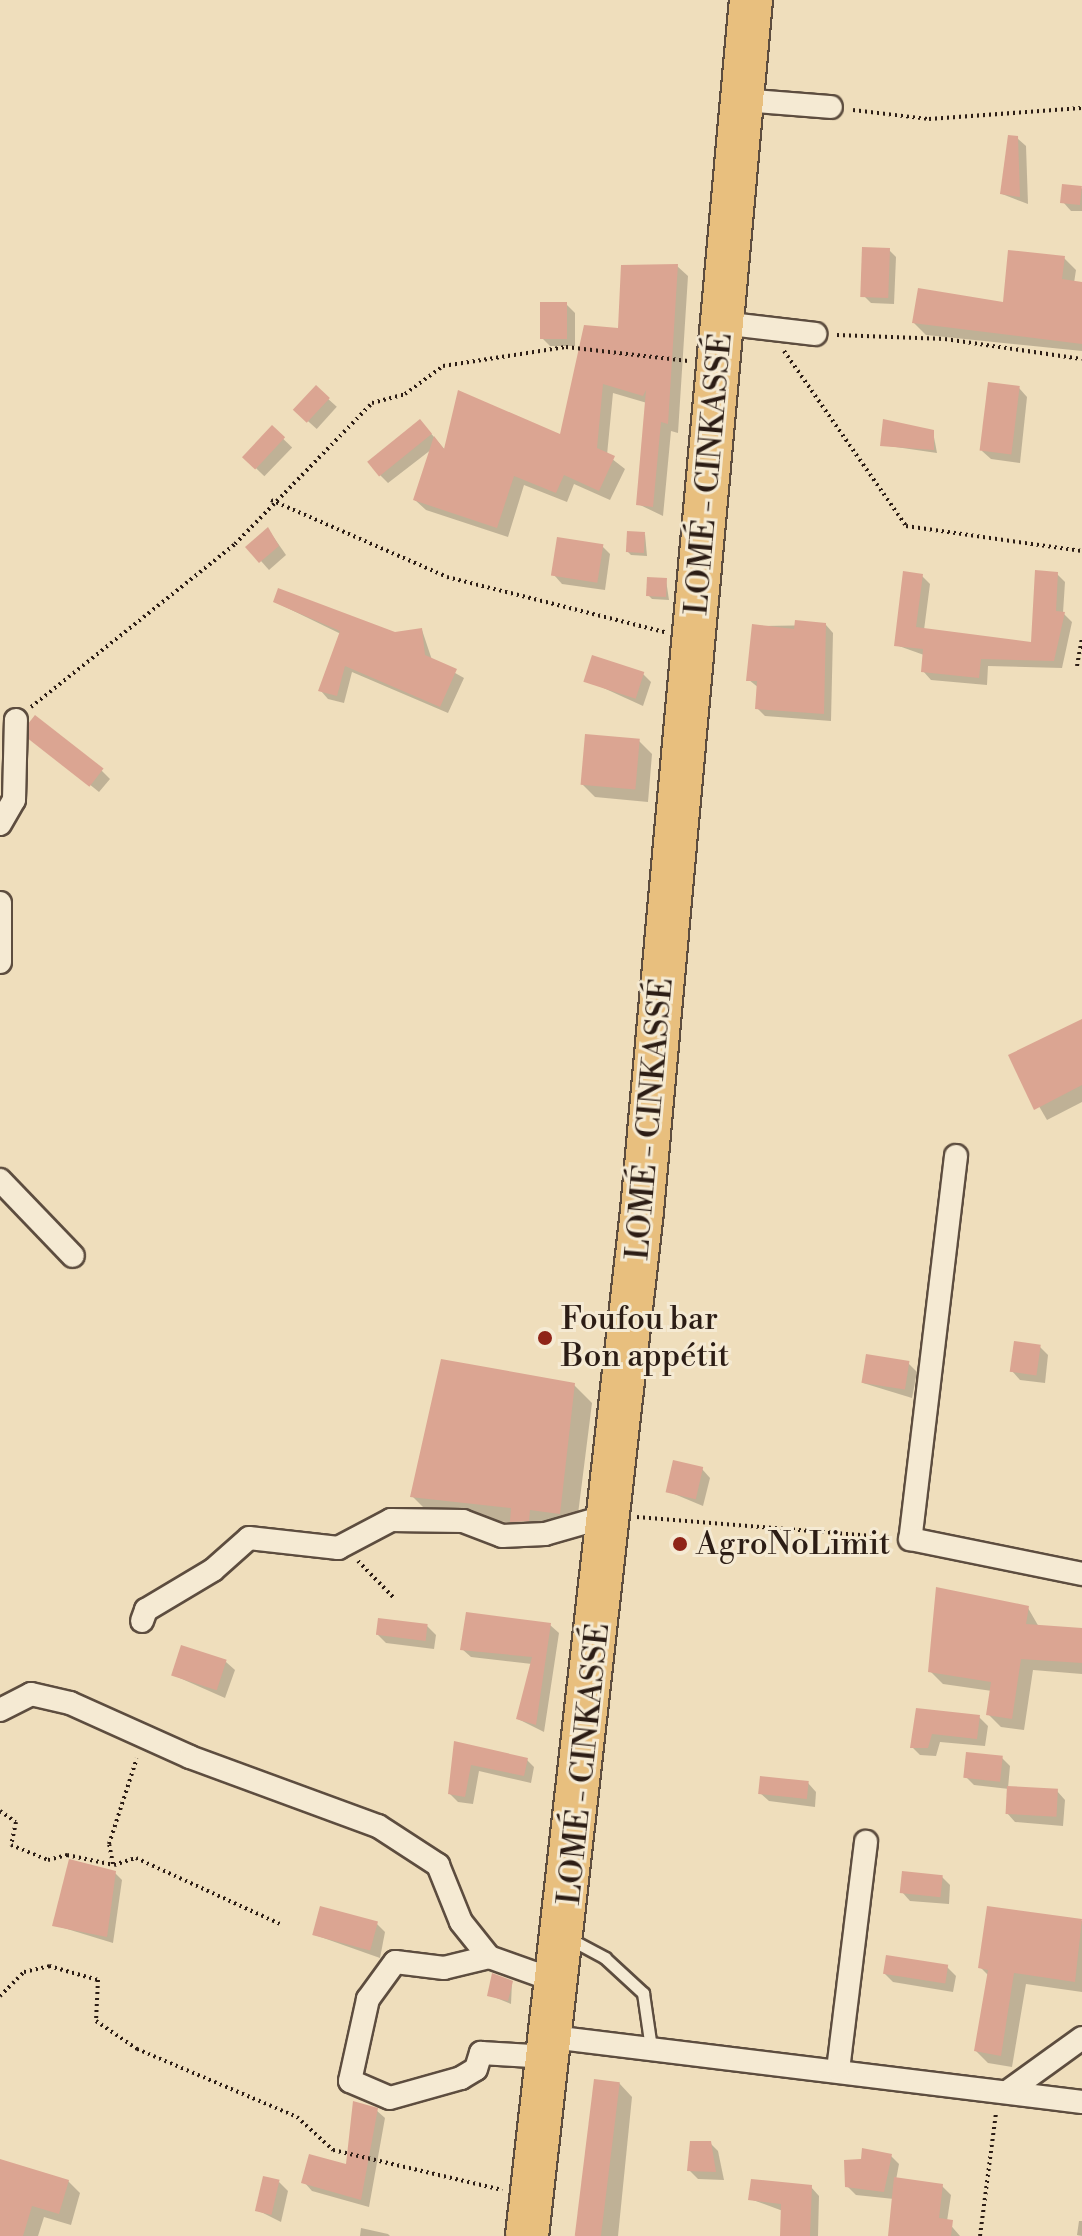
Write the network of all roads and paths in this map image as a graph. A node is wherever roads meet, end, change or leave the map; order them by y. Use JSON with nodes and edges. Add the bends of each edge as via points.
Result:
{"nodes":[{"id":1,"x":751,"y":0,"type":"edge"},
{"id":2,"x":742,"y":100,"type":"junction"},
{"id":3,"x":831,"y":107,"type":"joint"},
{"id":4,"x":1082,"y":108,"type":"edge"},
{"id":5,"x":722,"y":323,"type":"junction"},
{"id":6,"x":770,"y":329,"type":"junction"},
{"id":7,"x":815,"y":334,"type":"joint"},
{"id":8,"x":1082,"y":359,"type":"edge"},
{"id":9,"x":719,"y":364,"type":"junction"},
{"id":10,"x":271,"y":500,"type":"junction"},
{"id":11,"x":1082,"y":551,"type":"edge"},
{"id":12,"x":1082,"y":638,"type":"edge"},
{"id":13,"x":694,"y":640,"type":"junction"},
{"id":14,"x":1077,"y":666,"type":"dead end"},
{"id":15,"x":16,"y":720,"type":"joint"},
{"id":16,"x":0,"y":824,"type":"edge"},
{"id":17,"x":0,"y":903,"type":"edge"},
{"id":18,"x":0,"y":962,"type":"edge"},
{"id":19,"x":956,"y":1156,"type":"dead end"},
{"id":20,"x":0,"y":1180,"type":"edge"},
{"id":21,"x":73,"y":1256,"type":"dead end"},
{"id":22,"x":611,"y":1515,"type":"junction"},
{"id":23,"x":910,"y":1539,"type":"junction"},
{"id":24,"x":343,"y":1544,"type":"junction"},
{"id":25,"x":1082,"y":1574,"type":"edge"},
{"id":26,"x":395,"y":1599,"type":"dead end"},
{"id":27,"x":142,"y":1621,"type":"dead end"},
{"id":28,"x":0,"y":1710,"type":"edge"},
{"id":29,"x":142,"y":1736,"type":"junction"},
{"id":30,"x":0,"y":1811,"type":"edge"},
{"id":31,"x":866,"y":1842,"type":"dead end"},
{"id":32,"x":114,"y":1865,"type":"junction"},
{"id":33,"x":280,"y":1924,"type":"dead end"},
{"id":34,"x":564,"y":1936,"type":"junction"},
{"id":35,"x":489,"y":1957,"type":"junction"},
{"id":36,"x":559,"y":1982,"type":"junction"},
{"id":37,"x":0,"y":1996,"type":"edge"},
{"id":38,"x":1082,"y":2038,"type":"edge"},
{"id":39,"x":550,"y":2047,"type":"junction"},
{"id":40,"x":651,"y":2048,"type":"junction"},
{"id":41,"x":838,"y":2070,"type":"junction"},
{"id":42,"x":1003,"y":2090,"type":"junction"},
{"id":43,"x":1082,"y":2102,"type":"edge"},
{"id":44,"x":530,"y":2216,"type":"edge"},
{"id":45,"x":980,"y":2236,"type":"edge"}],
"edges":[{"from":1,"to":2,"type":"highway","name":"LOMÉ - CINKASSÉ"},
{"from":2,"to":3,"type":"street"},
{"from":2,"to":5,"type":"highway","name":"LOMÉ - CINKASSÉ"},
{"from":3,"to":4,"type":"path","via":[[929,119]]},
{"from":5,"to":6,"type":"street"},
{"from":5,"to":9,"type":"highway","name":"LOMÉ - CINKASSÉ"},
{"from":6,"to":7,"type":"street"},
{"from":6,"to":11,"type":"path","via":[[906,526]]},
{"from":7,"to":8,"type":"path","via":[[945,339]]},
{"from":9,"to":10,"type":"path","via":[[566,347],[443,366],[405,394],[372,403]]},
{"from":9,"to":13,"type":"highway","name":"LOMÉ - CINKASSÉ"},
{"from":10,"to":13,"type":"path","via":[[447,577]]},
{"from":10,"to":15,"type":"path","via":[[235,544]]},
{"from":12,"to":14,"type":"path"},
{"from":13,"to":22,"type":"highway","name":"LOMÉ - CINKASSÉ"},
{"from":15,"to":16,"type":"street","via":[[14,800]]},
{"from":17,"to":18,"type":"street"},
{"from":19,"to":23,"type":"street"},
{"from":20,"to":21,"type":"street"},
{"from":22,"to":23,"type":"path"},
{"from":22,"to":24,"type":"street","via":[[557,1531],[502,1536],[463,1521],[391,1520]]},
{"from":22,"to":34,"type":"highway","name":"LOMÉ - CINKASSÉ"},
{"from":23,"to":25,"type":"street"},
{"from":24,"to":26,"type":"path"},
{"from":24,"to":27,"type":"street","via":[[311,1548],[249,1538],[213,1570],[146,1610]]},
{"from":28,"to":29,"type":"street","via":[[31,1694]]},
{"from":29,"to":32,"type":"path","via":[[109,1844]]},
{"from":29,"to":35,"type":"street","via":[[378,1826],[438,1865],[461,1922]]},
{"from":30,"to":32,"type":"path","via":[[16,1822],[11,1845],[48,1860],[67,1855]]},
{"from":31,"to":41,"type":"street"},
{"from":32,"to":33,"type":"path","via":[[136,1858]]},
{"from":34,"to":36,"type":"highway","name":"LOMÉ - CINKASSÉ"},
{"from":34,"to":40,"type":"lane","via":[[605,1958],[643,1993]]},
{"from":35,"to":36,"type":"street"},
{"from":35,"to":39,"type":"street","via":[[444,1968],[395,1962],[368,1999],[350,2081],[390,2098],[461,2078],[476,2069],[481,2053]]},
{"from":36,"to":39,"type":"highway","name":"LOMÉ - CINKASSÉ"},
{"from":37,"to":44,"type":"path","via":[[24,1972],[49,1966],[98,1980],[96,2021],[137,2049],[297,2117],[333,2150]]},
{"from":38,"to":42,"type":"street"},
{"from":39,"to":40,"type":"street"},
{"from":39,"to":44,"type":"highway","name":"LOMÉ - CINKASSÉ"},
{"from":40,"to":41,"type":"street"},
{"from":41,"to":42,"type":"street"},
{"from":42,"to":43,"type":"street"},
{"from":42,"to":45,"type":"path"}]}
